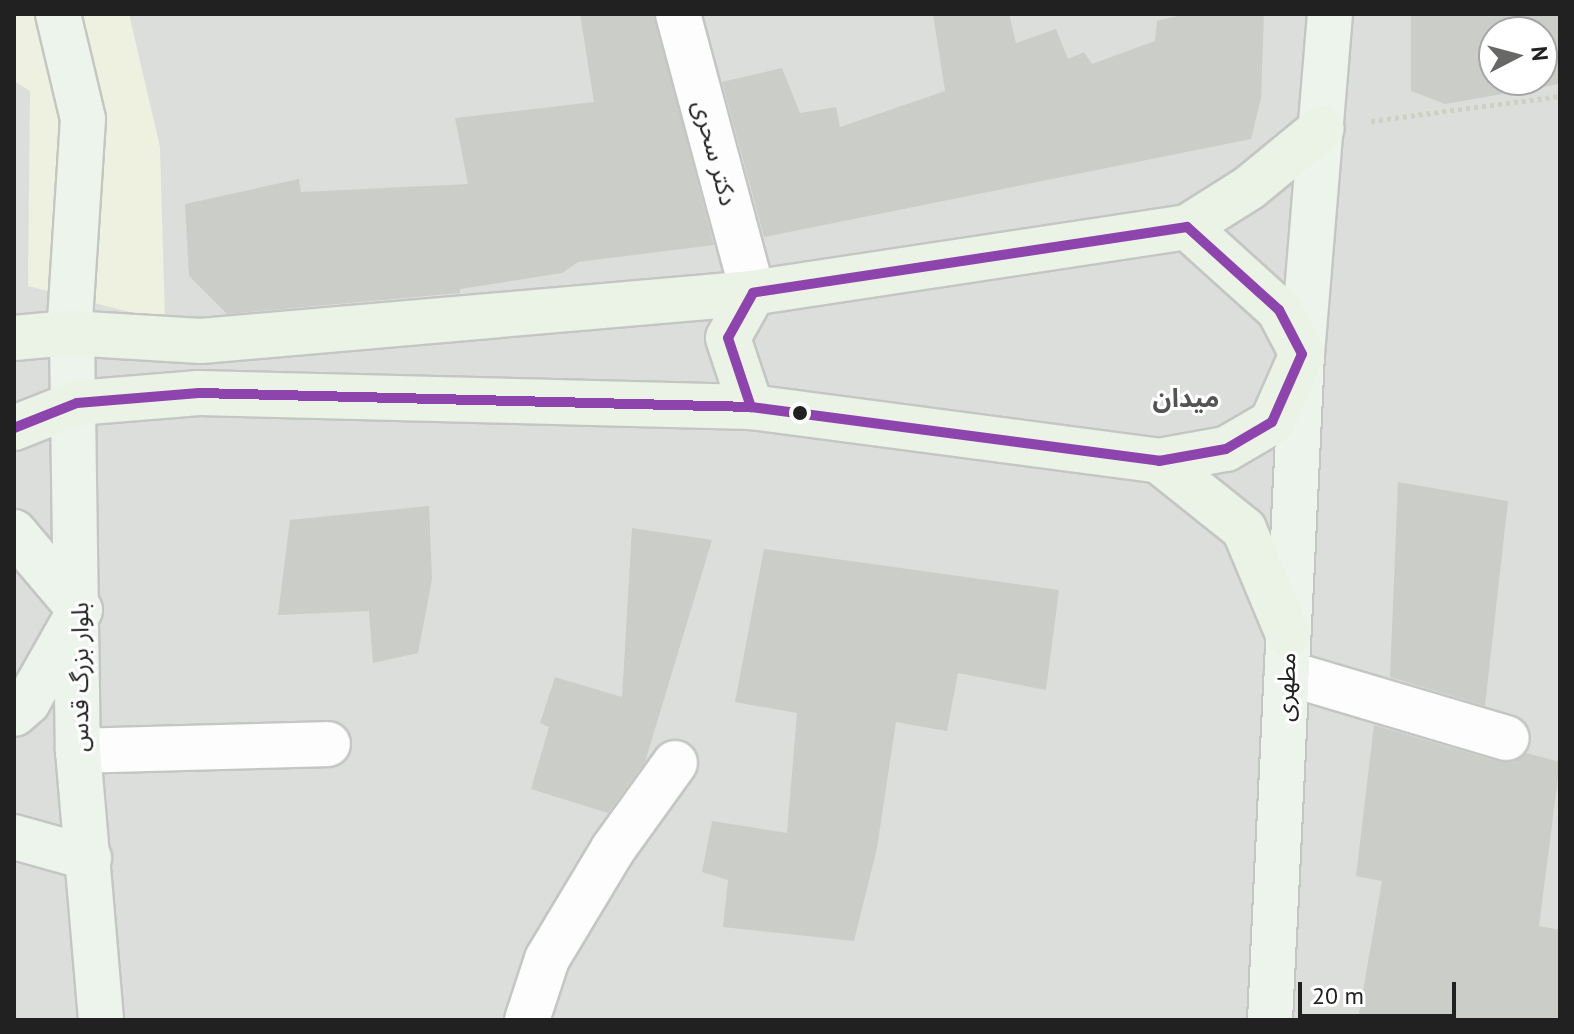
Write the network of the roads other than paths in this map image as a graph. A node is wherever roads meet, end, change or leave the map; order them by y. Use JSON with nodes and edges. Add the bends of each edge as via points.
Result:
{"nodes":[{"id":1,"x":58,"y":14,"type":"edge"},
{"id":2,"x":678,"y":14,"type":"edge"},
{"id":3,"x":1330,"y":14,"type":"edge"},
{"id":4,"x":1322,"y":128,"type":"junction"},
{"id":5,"x":1187,"y":227,"type":"junction"},
{"id":6,"x":753,"y":293,"type":"junction"},
{"id":7,"x":71,"y":334,"type":"junction"},
{"id":8,"x":14,"y":338,"type":"edge"},
{"id":9,"x":1302,"y":354,"type":"junction"},
{"id":10,"x":77,"y":403,"type":"junction"},
{"id":11,"x":751,"y":407,"type":"junction"},
{"id":12,"x":14,"y":428,"type":"edge"},
{"id":13,"x":1159,"y":461,"type":"junction"},
{"id":14,"x":14,"y":532,"type":"edge"},
{"id":15,"x":80,"y":610,"type":"junction"},
{"id":16,"x":1287,"y":654,"type":"junction"},
{"id":17,"x":14,"y":714,"type":"edge"},
{"id":18,"x":1507,"y":738,"type":"dead end"},
{"id":19,"x":328,"y":744,"type":"dead end"},
{"id":20,"x":78,"y":751,"type":"junction"},
{"id":21,"x":675,"y":763,"type":"dead end"},
{"id":22,"x":14,"y":837,"type":"edge"},
{"id":23,"x":89,"y":858,"type":"junction"},
{"id":24,"x":101,"y":1020,"type":"edge"},
{"id":25,"x":527,"y":1020,"type":"edge"},
{"id":26,"x":1270,"y":1020,"type":"edge"}],
"edges":[{"from":1,"to":7,"type":"street","name":"بلوار بزرگ قدس","via":[[83,119]]},
{"from":2,"to":6,"type":"street","name":"دکتر سحری"},
{"from":3,"to":4,"type":"street"},
{"from":4,"to":5,"type":"main road","via":[[1249,188]]},
{"from":4,"to":9,"type":"street","name":"مطهری"},
{"from":5,"to":6,"type":"main road"},
{"from":5,"to":9,"type":"main road","via":[[1279,310]]},
{"from":6,"to":7,"type":"main road","via":[[201,341]]},
{"from":6,"to":11,"type":"main road","via":[[728,338]]},
{"from":7,"to":8,"type":"main road"},
{"from":7,"to":10,"type":"street","name":"بلوار بزرگ قدس"},
{"from":9,"to":13,"type":"main road","via":[[1272,422],[1226,449]]},
{"from":9,"to":16,"type":"street","name":"مطهری"},
{"from":10,"to":11,"type":"main road","via":[[199,393]]},
{"from":10,"to":12,"type":"main road"},
{"from":10,"to":15,"type":"street","name":"بلوار بزرگ قدس"},
{"from":11,"to":13,"type":"main road"},
{"from":13,"to":16,"type":"main road","via":[[1244,529]]},
{"from":14,"to":15,"type":"street"},
{"from":15,"to":17,"type":"street","via":[[28,702]]},
{"from":15,"to":20,"type":"street","name":"بلوار بزرگ قدس"},
{"from":16,"to":18,"type":"street"},
{"from":16,"to":26,"type":"street","name":"مطهری"},
{"from":19,"to":20,"type":"street"},
{"from":20,"to":23,"type":"street","name":"بلوار بزرگ قدس"},
{"from":21,"to":25,"type":"street","via":[[613,849],[547,959]]},
{"from":22,"to":23,"type":"street"},
{"from":23,"to":24,"type":"street","name":"بلوار بزرگ قدس"}]}
